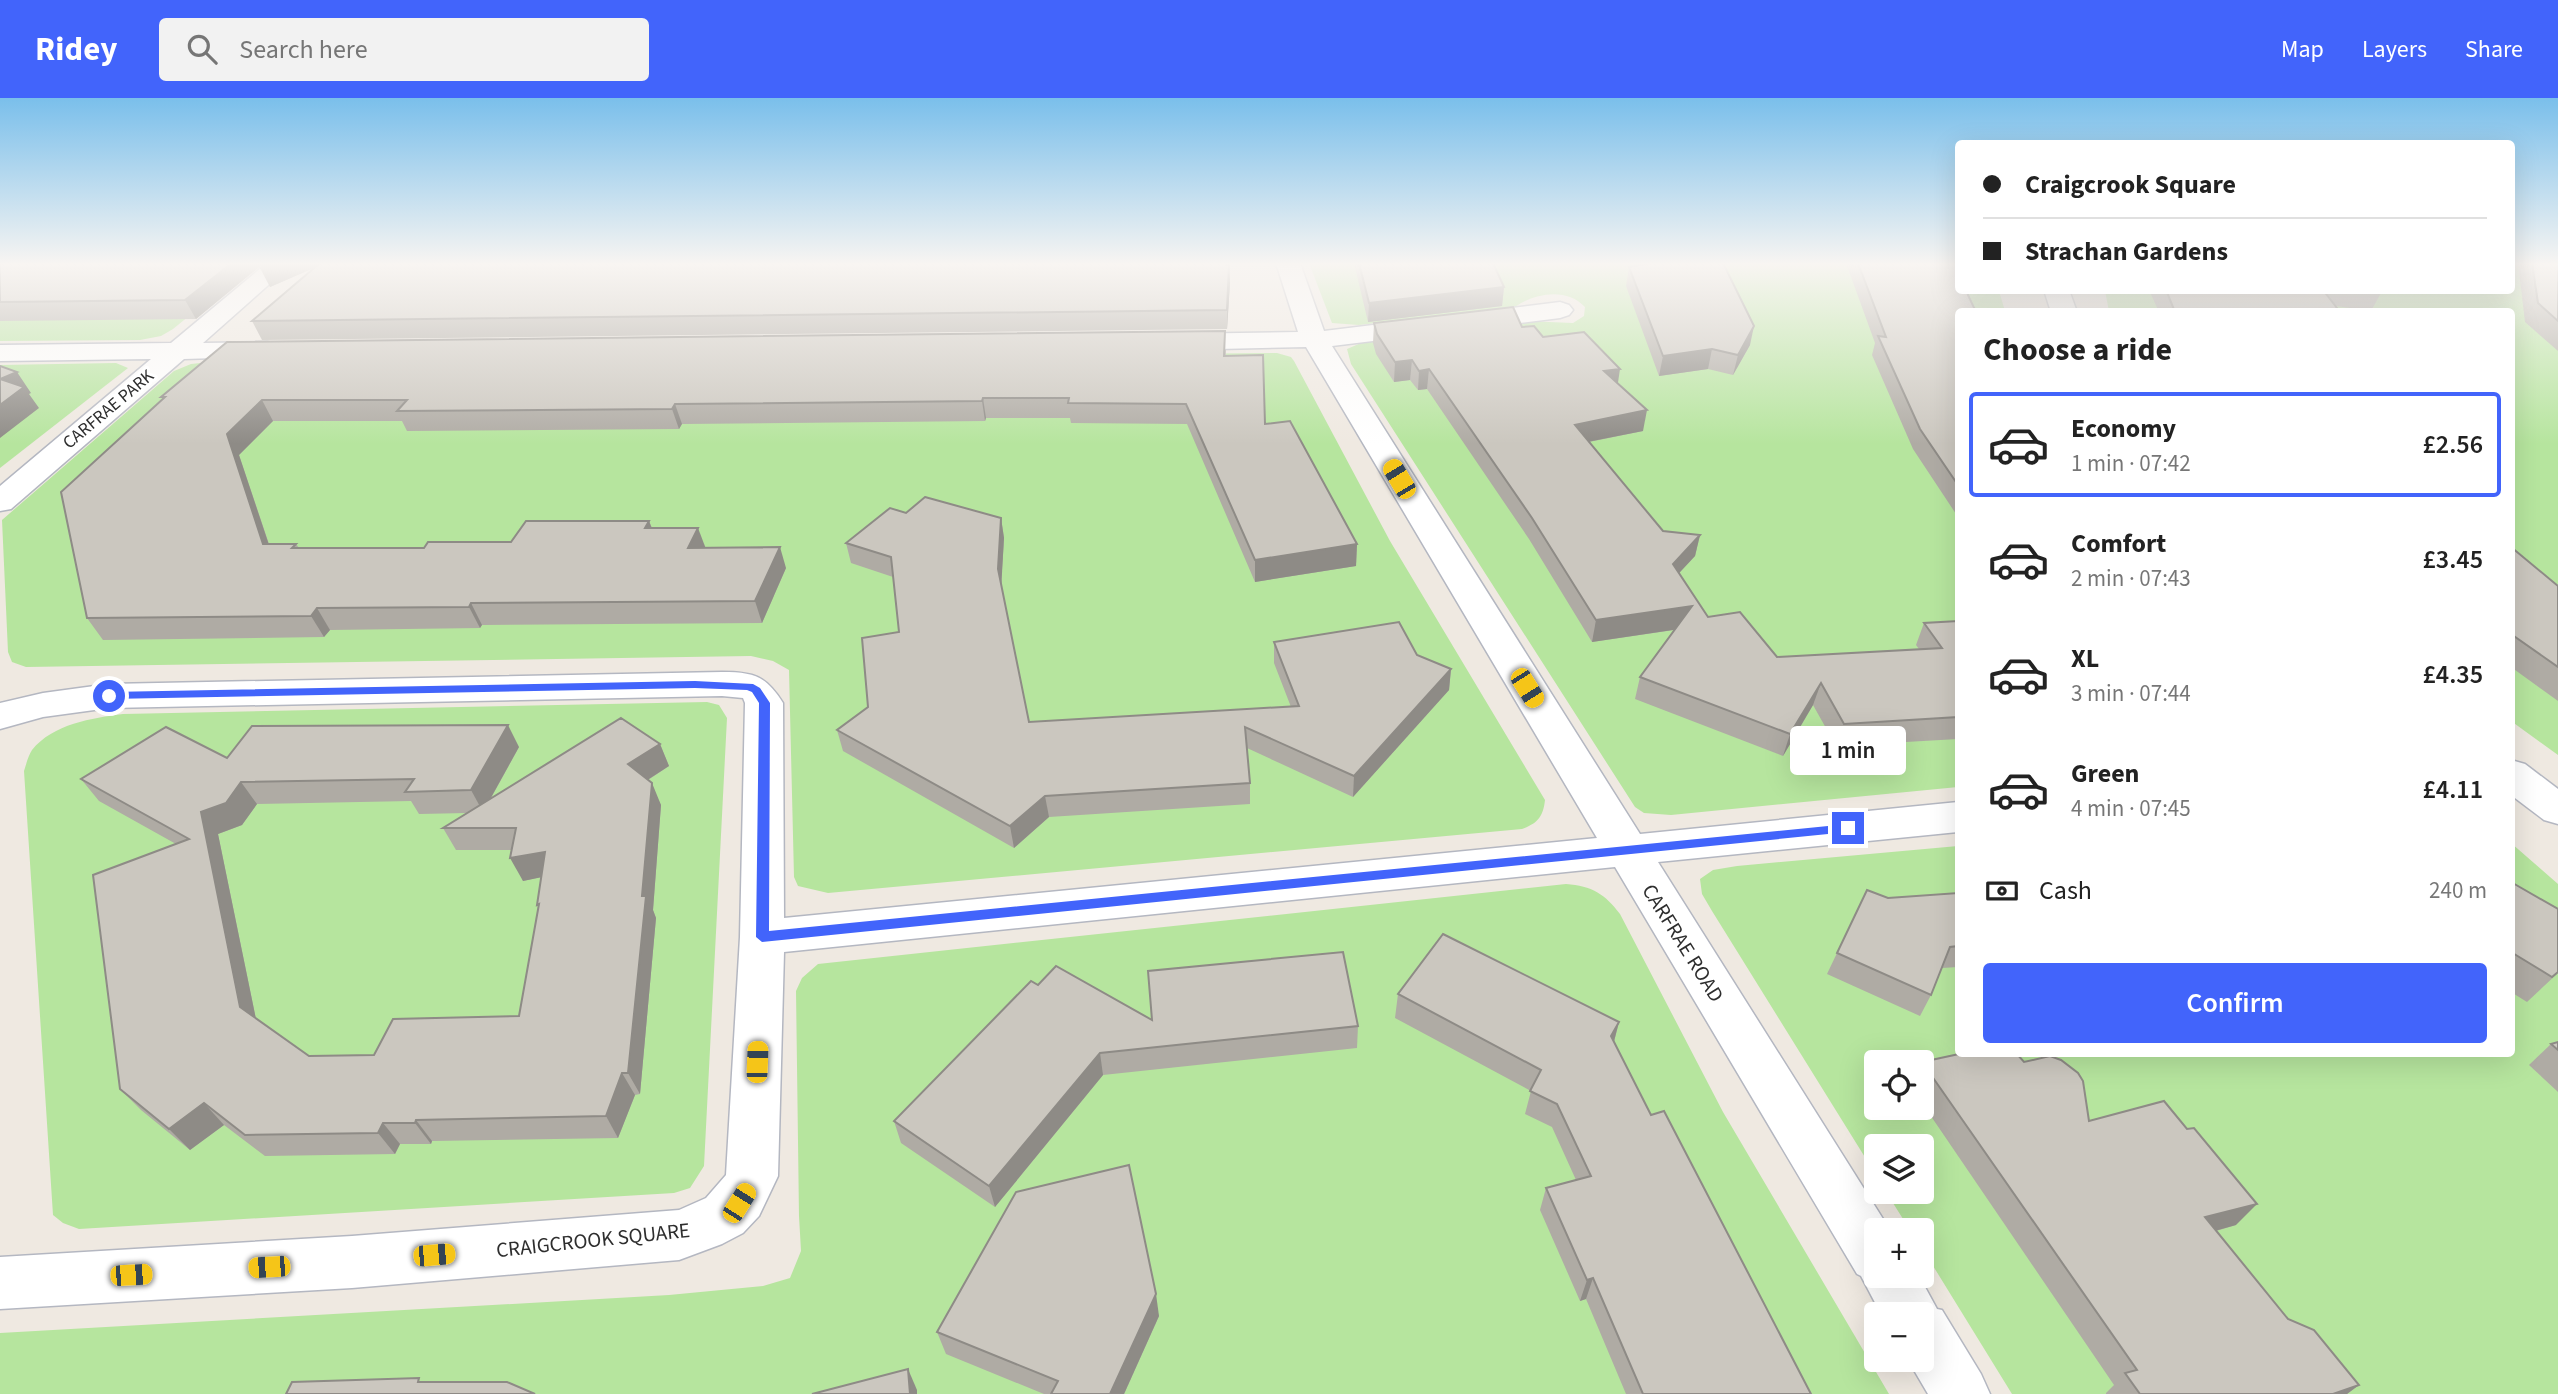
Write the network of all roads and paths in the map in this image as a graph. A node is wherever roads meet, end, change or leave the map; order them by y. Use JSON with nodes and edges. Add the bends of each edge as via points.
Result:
{"nodes":[{"id":1,"x":210,"y":323,"type":"edge"},
{"id":2,"x":1308,"y":323,"type":"edge"},
{"id":3,"x":1449,"y":323,"type":"edge"},
{"id":4,"x":1314,"y":340,"type":"junction"},
{"id":5,"x":1156,"y":342,"type":"edge"},
{"id":6,"x":293,"y":350,"type":"edge"},
{"id":7,"x":177,"y":351,"type":"junction"},
{"id":8,"x":0,"y":353,"type":"edge"},
{"id":9,"x":0,"y":502,"type":"edge"},
{"id":10,"x":0,"y":716,"type":"edge"},
{"id":11,"x":2515,"y":777,"type":"edge"},
{"id":12,"x":2558,"y":810,"type":"edge"},
{"id":13,"x":1955,"y":817,"type":"edge"},
{"id":14,"x":1626,"y":850,"type":"junction"},
{"id":15,"x":762,"y":937,"type":"junction"},
{"id":16,"x":1864,"y":1237,"type":"edge"},
{"id":17,"x":0,"y":1283,"type":"edge"},
{"id":18,"x":1934,"y":1350,"type":"edge"},
{"id":19,"x":1961,"y":1394,"type":"edge"}],
"edges":[{"from":1,"to":7,"type":"street","name":"CARFRAE PARK"},
{"from":2,"to":4,"type":"street","name":"CARFRAE ROAD"},
{"from":3,"to":4,"type":"street"},
{"from":4,"to":5,"type":"street"},
{"from":4,"to":14,"type":"street","name":"CARFRAE ROAD"},
{"from":6,"to":7,"type":"street"},
{"from":7,"to":8,"type":"street"},
{"from":7,"to":9,"type":"street","name":"CARFRAE PARK"},
{"from":10,"to":15,"type":"street","name":"CRAIGCROOK SQUARE","via":[[74,699],[120,695],[695,684],[749,687],[764,703]]},
{"from":11,"to":12,"type":"street"},
{"from":13,"to":14,"type":"street"},
{"from":14,"to":15,"type":"street"},
{"from":14,"to":16,"type":"street","name":"CARFRAE ROAD"},
{"from":15,"to":17,"type":"street","name":"CRAIGCROOK SQUARE","via":[[752,1176],[739,1203],[702,1229],[679,1235],[352,1262]]},
{"from":18,"to":19,"type":"street"}]}
